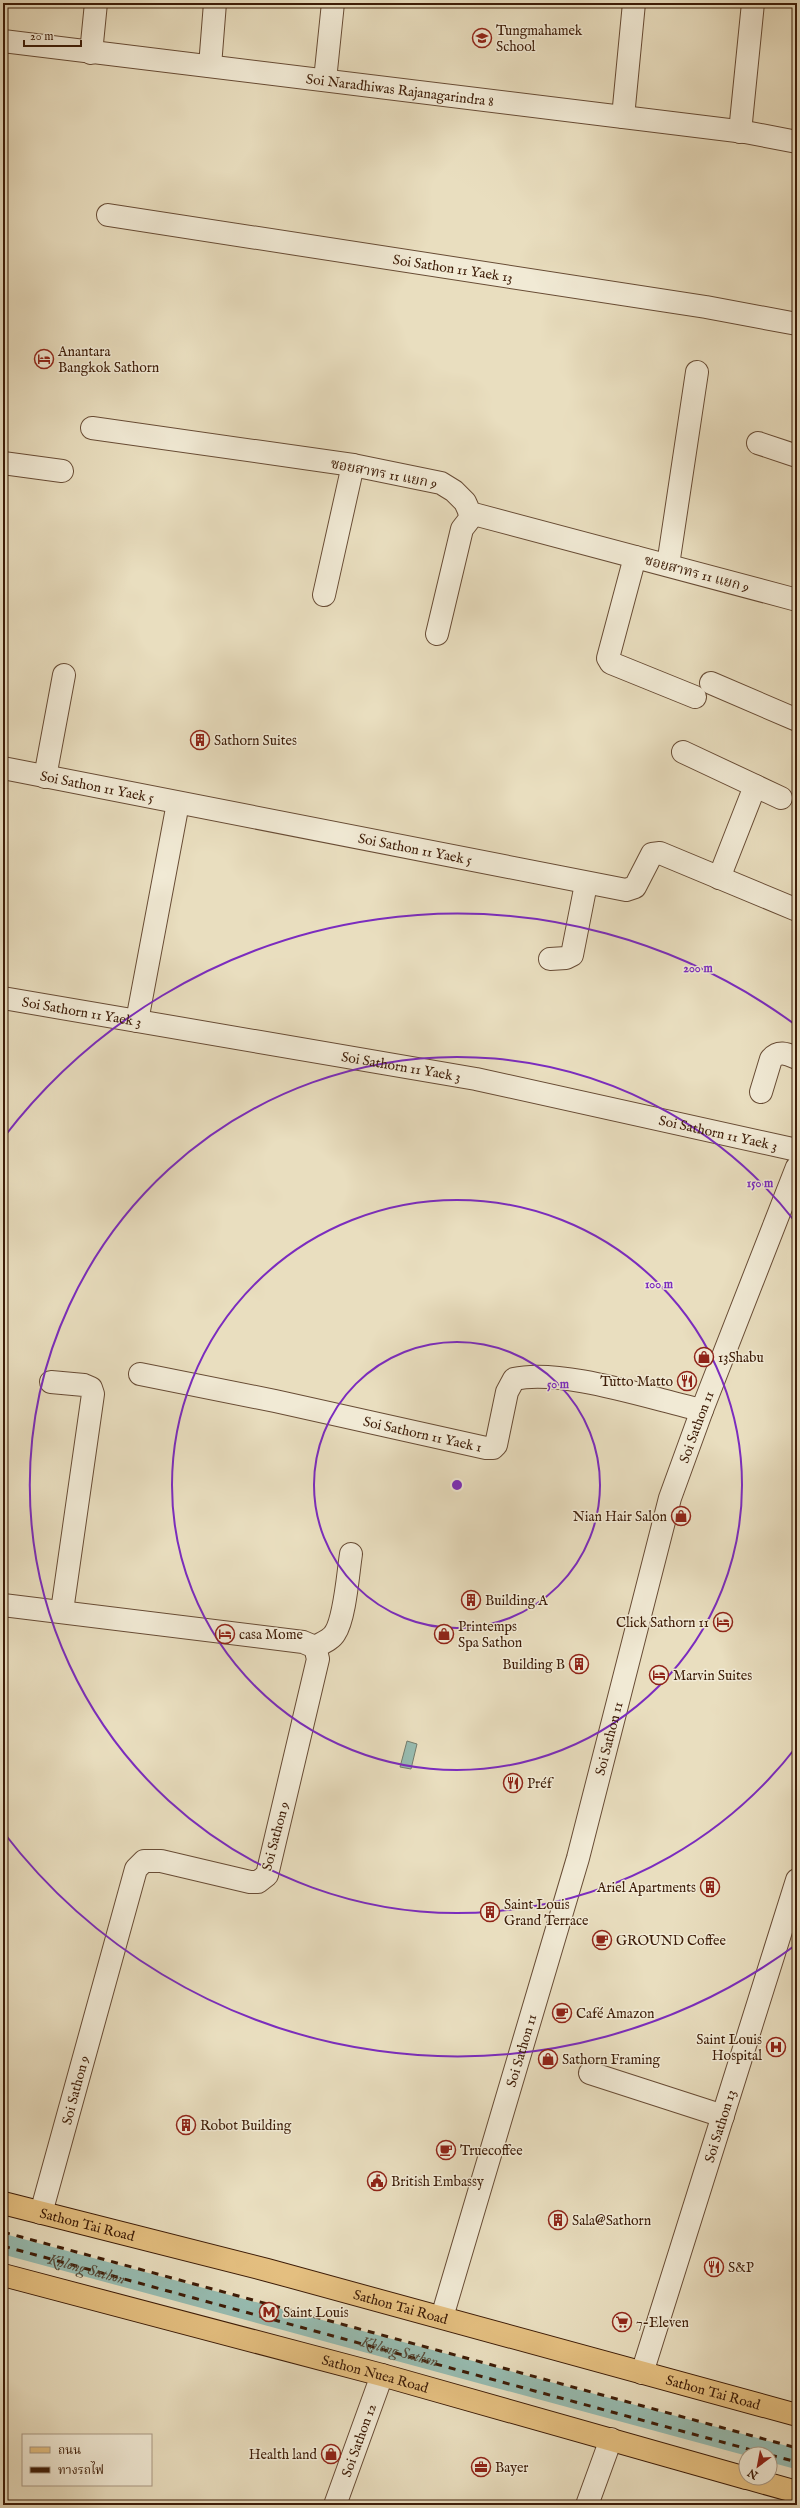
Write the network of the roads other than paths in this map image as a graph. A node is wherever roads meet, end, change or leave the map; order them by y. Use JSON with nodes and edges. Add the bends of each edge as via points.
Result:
{"nodes":[{"id":1,"x":96,"y":3,"type":"edge"},
{"id":2,"x":215,"y":3,"type":"edge"},
{"id":3,"x":333,"y":3,"type":"edge"},
{"id":4,"x":634,"y":3,"type":"edge"},
{"id":5,"x":753,"y":3,"type":"edge"},
{"id":6,"x":3,"y":41,"type":"edge"},
{"id":7,"x":91,"y":52,"type":"junction"},
{"id":8,"x":210,"y":66,"type":"junction"},
{"id":9,"x":325,"y":80,"type":"junction"},
{"id":10,"x":623,"y":117,"type":"junction"},
{"id":11,"x":740,"y":132,"type":"junction"},
{"id":12,"x":797,"y":142,"type":"edge"},
{"id":13,"x":108,"y":215,"type":"dead end"},
{"id":14,"x":797,"y":324,"type":"edge"},
{"id":15,"x":697,"y":372,"type":"dead end"},
{"id":16,"x":92,"y":428,"type":"dead end"},
{"id":17,"x":758,"y":443,"type":"dead end"},
{"id":18,"x":797,"y":456,"type":"edge"},
{"id":19,"x":3,"y":464,"type":"edge"},
{"id":20,"x":353,"y":465,"type":"junction"},
{"id":21,"x":62,"y":471,"type":"dead end"},
{"id":22,"x":470,"y":513,"type":"junction"},
{"id":23,"x":636,"y":557,"type":"junction"},
{"id":24,"x":668,"y":565,"type":"junction"},
{"id":25,"x":324,"y":595,"type":"dead end"},
{"id":26,"x":797,"y":600,"type":"edge"},
{"id":27,"x":437,"y":634,"type":"dead end"},
{"id":28,"x":64,"y":674,"type":"dead end"},
{"id":29,"x":711,"y":683,"type":"dead end"},
{"id":30,"x":695,"y":697,"type":"dead end"},
{"id":31,"x":797,"y":720,"type":"edge"},
{"id":32,"x":683,"y":752,"type":"dead end"},
{"id":33,"x":3,"y":768,"type":"edge"},
{"id":34,"x":45,"y":777,"type":"junction"},
{"id":35,"x":754,"y":786,"type":"junction"},
{"id":36,"x":781,"y":798,"type":"dead end"},
{"id":37,"x":178,"y":803,"type":"junction"},
{"id":38,"x":719,"y":878,"type":"junction"},
{"id":39,"x":586,"y":884,"type":"junction"},
{"id":40,"x":797,"y":910,"type":"edge"},
{"id":41,"x":550,"y":959,"type":"dead end"},
{"id":42,"x":3,"y":998,"type":"edge"},
{"id":43,"x":137,"y":1021,"type":"junction"},
{"id":44,"x":797,"y":1058,"type":"edge"},
{"id":45,"x":761,"y":1092,"type":"dead end"},
{"id":46,"x":797,"y":1150,"type":"edge"},
{"id":47,"x":797,"y":1167,"type":"edge"},
{"id":48,"x":140,"y":1374,"type":"dead end"},
{"id":49,"x":51,"y":1382,"type":"dead end"},
{"id":50,"x":702,"y":1410,"type":"junction"},
{"id":51,"x":351,"y":1554,"type":"dead end"},
{"id":52,"x":3,"y":1604,"type":"edge"},
{"id":53,"x":62,"y":1611,"type":"junction"},
{"id":54,"x":316,"y":1647,"type":"junction"},
{"id":55,"x":797,"y":1880,"type":"edge"},
{"id":56,"x":590,"y":2073,"type":"dead end"},
{"id":57,"x":723,"y":2116,"type":"junction"},
{"id":58,"x":3,"y":2203,"type":"edge"},
{"id":59,"x":41,"y":2213,"type":"junction"},
{"id":60,"x":3,"y":2275,"type":"edge"},
{"id":61,"x":442,"y":2317,"type":"junction"},
{"id":62,"x":642,"y":2373,"type":"junction"},
{"id":63,"x":382,"y":2375,"type":"junction"},
{"id":64,"x":797,"y":2415,"type":"edge"},
{"id":65,"x":611,"y":2439,"type":"junction"},
{"id":66,"x":738,"y":2476,"type":"edge"},
{"id":67,"x":775,"y":2486,"type":"edge"},
{"id":68,"x":797,"y":2492,"type":"edge"},
{"id":69,"x":335,"y":2505,"type":"edge"},
{"id":70,"x":586,"y":2505,"type":"edge"}],
"edges":[{"from":1,"to":7,"type":"street"},
{"from":2,"to":8,"type":"street"},
{"from":3,"to":9,"type":"street"},
{"from":4,"to":10,"type":"street"},
{"from":5,"to":11,"type":"street"},
{"from":6,"to":7,"type":"street","name":"Soi Naradhiwas Rajanagarindra 8"},
{"from":7,"to":8,"type":"street","name":"Soi Naradhiwas Rajanagarindra 8"},
{"from":8,"to":9,"type":"street","name":"Soi Naradhiwas Rajanagarindra 8"},
{"from":9,"to":10,"type":"street","name":"Soi Naradhiwas Rajanagarindra 8"},
{"from":10,"to":11,"type":"street","name":"Soi Naradhiwas Rajanagarindra 8"},
{"from":11,"to":12,"type":"street","name":"Soi Naradhiwas Rajanagarindra 8"},
{"from":13,"to":14,"type":"street","name":"Soi Sathon 11 Yaek 13","via":[[706,307]]},
{"from":15,"to":24,"type":"street"},
{"from":16,"to":20,"type":"street","name":"ซอยสาทร 11 แยก 9"},
{"from":17,"to":18,"type":"street"},
{"from":19,"to":21,"type":"street"},
{"from":20,"to":22,"type":"street","name":"ซอยสาทร 11 แยก 9","via":[[441,483],[465,502]]},
{"from":20,"to":25,"type":"street"},
{"from":22,"to":23,"type":"street","name":"ซอยสาทร 11 แยก 9"},
{"from":22,"to":27,"type":"street","via":[[469,520],[462,529]]},
{"from":23,"to":24,"type":"street","name":"ซอยสาทร 11 แยก 9"},
{"from":23,"to":30,"type":"street","via":[[608,658],[611,663]]},
{"from":24,"to":26,"type":"street","name":"ซอยสาทร 11 แยก 9"},
{"from":28,"to":34,"type":"street"},
{"from":29,"to":31,"type":"street"},
{"from":32,"to":35,"type":"street"},
{"from":33,"to":34,"type":"street","name":"Soi Sathon 11 Yaek 5"},
{"from":34,"to":37,"type":"street","name":"Soi Sathon 11 Yaek 5"},
{"from":35,"to":36,"type":"street"},
{"from":35,"to":38,"type":"street"},
{"from":37,"to":39,"type":"street","name":"Soi Sathon 11 Yaek 5"},
{"from":37,"to":43,"type":"street"},
{"from":38,"to":39,"type":"street","name":"Soi Sathon 11 Yaek 5","via":[[660,853],[652,854],[632,890]]},
{"from":38,"to":40,"type":"street","name":"Soi Sathon 11 Yaek 5"},
{"from":39,"to":41,"type":"street","via":[[572,955]]},
{"from":42,"to":43,"type":"street","name":"Soi Sathorn 11 Yaek 3"},
{"from":43,"to":46,"type":"street","name":"Soi Sathorn 11 Yaek 3","via":[[476,1079]]},
{"from":44,"to":45,"type":"street","via":[[782,1053],[774,1055]]},
{"from":47,"to":50,"type":"street","name":"Soi Sathon 11"},
{"from":48,"to":50,"type":"street","name":"Soi Sathorn 11 Yaek 1","via":[[486,1448],[493,1448],[496,1445],[507,1392],[514,1379],[528,1376],[578,1381]]},
{"from":49,"to":53,"type":"street","via":[[84,1385],[91,1388],[93,1394]]},
{"from":50,"to":61,"type":"street","name":"Soi Sathon 11","via":[[670,1498],[578,1858]]},
{"from":51,"to":54,"type":"street","via":[[340,1619],[335,1632]]},
{"from":52,"to":53,"type":"street"},
{"from":53,"to":54,"type":"street","via":[[303,1642]]},
{"from":54,"to":59,"type":"street","name":"Soi Sathon 9","via":[[318,1659],[267,1874],[258,1882],[250,1882],[161,1861],[144,1861],[136,1870]]},
{"from":55,"to":57,"type":"street","name":"Soi Sathon 13"},
{"from":56,"to":57,"type":"street"},
{"from":57,"to":62,"type":"street","name":"Soi Sathon 13"},
{"from":58,"to":59,"type":"main road","name":"Sathon Tai Road"},
{"from":59,"to":61,"type":"main road","name":"Sathon Tai Road"},
{"from":60,"to":63,"type":"main road","name":"Sathon Nuea Road"},
{"from":61,"to":62,"type":"main road","name":"Sathon Tai Road"},
{"from":62,"to":64,"type":"main road","name":"Sathon Tai Road"},
{"from":63,"to":65,"type":"main road","name":"Sathon Nuea Road"},
{"from":63,"to":69,"type":"street","name":"Soi Sathon 12"},
{"from":65,"to":66,"type":"main road","name":"Sathon Nuea Road"},
{"from":65,"to":70,"type":"street"},
{"from":67,"to":68,"type":"main road","name":"Sathon Nuea Road"}]}
